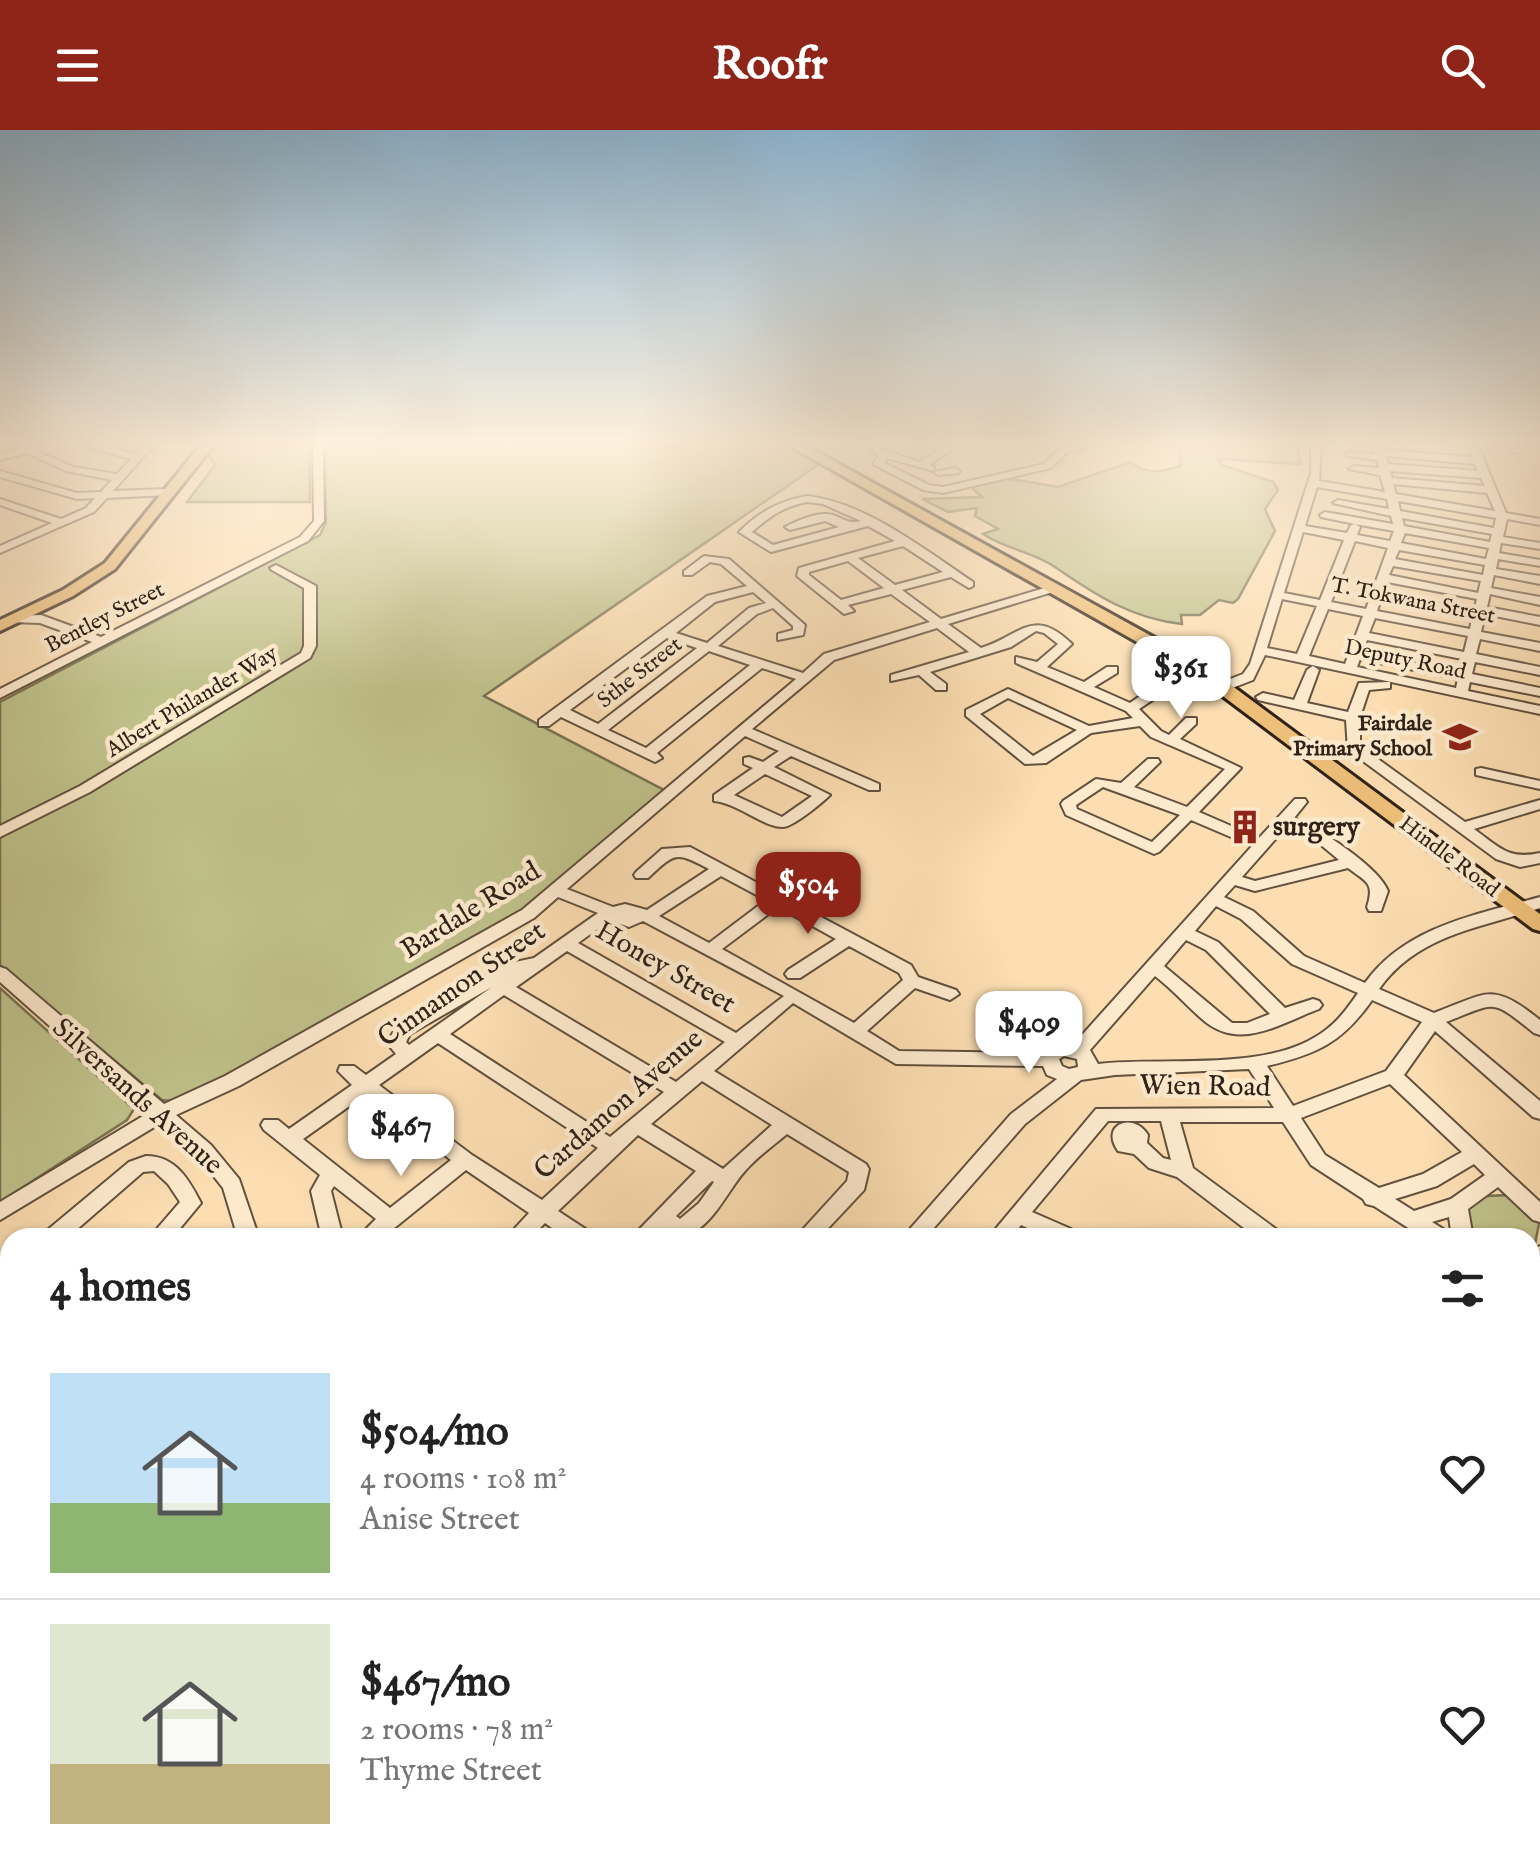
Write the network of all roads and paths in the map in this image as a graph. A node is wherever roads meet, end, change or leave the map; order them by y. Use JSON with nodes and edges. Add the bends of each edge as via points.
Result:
{"nodes":[{"id":1,"x":54,"y":527,"type":"edge"},
{"id":2,"x":136,"y":527,"type":"edge"},
{"id":3,"x":142,"y":527,"type":"edge"},
{"id":4,"x":315,"y":527,"type":"edge"},
{"id":5,"x":752,"y":527,"type":"edge"},
{"id":6,"x":878,"y":527,"type":"edge"},
{"id":7,"x":943,"y":527,"type":"edge"},
{"id":8,"x":1355,"y":527,"type":"edge"},
{"id":9,"x":1385,"y":527,"type":"edge"},
{"id":10,"x":1419,"y":527,"type":"edge"},
{"id":11,"x":1499,"y":527,"type":"edge"},
{"id":12,"x":850,"y":528,"type":"edge"},
{"id":13,"x":1298,"y":528,"type":"joint"},
{"id":14,"x":1400,"y":530,"type":"junction"},
{"id":15,"x":0,"y":535,"type":"edge"},
{"id":16,"x":1352,"y":538,"type":"junction"},
{"id":17,"x":20,"y":542,"type":"junction"},
{"id":18,"x":904,"y":542,"type":"junction"},
{"id":19,"x":1396,"y":546,"type":"junction"},
{"id":20,"x":1540,"y":546,"type":"edge"},
{"id":21,"x":0,"y":550,"type":"edge"},
{"id":22,"x":848,"y":558,"type":"junction"},
{"id":23,"x":1392,"y":562,"type":"junction"},
{"id":24,"x":1540,"y":563,"type":"edge"},
{"id":25,"x":276,"y":568,"type":"dead end"},
{"id":26,"x":1489,"y":572,"type":"junction"},
{"id":27,"x":688,"y":573,"type":"dead end"},
{"id":28,"x":953,"y":574,"type":"junction"},
{"id":29,"x":1385,"y":578,"type":"junction"},
{"id":30,"x":1540,"y":580,"type":"edge"},
{"id":31,"x":969,"y":584,"type":"dead end"},
{"id":32,"x":754,"y":588,"type":"junction"},
{"id":33,"x":1055,"y":588,"type":"junction"},
{"id":34,"x":892,"y":589,"type":"junction"},
{"id":35,"x":1278,"y":595,"type":"junction"},
{"id":36,"x":1378,"y":595,"type":"junction"},
{"id":37,"x":1540,"y":600,"type":"edge"},
{"id":38,"x":774,"y":604,"type":"junction"},
{"id":39,"x":1325,"y":604,"type":"junction"},
{"id":40,"x":39,"y":614,"type":"junction"},
{"id":41,"x":1372,"y":614,"type":"junction"},
{"id":42,"x":1540,"y":621,"type":"edge"},
{"id":43,"x":5,"y":623,"type":"edge"},
{"id":44,"x":938,"y":623,"type":"junction"},
{"id":45,"x":668,"y":631,"type":"junction"},
{"id":46,"x":1474,"y":634,"type":"junction"},
{"id":47,"x":1361,"y":635,"type":"junction"},
{"id":48,"x":782,"y":637,"type":"dead end"},
{"id":49,"x":102,"y":642,"type":"junction"},
{"id":50,"x":1540,"y":647,"type":"edge"},
{"id":51,"x":707,"y":648,"type":"junction"},
{"id":52,"x":1261,"y":650,"type":"junction"},
{"id":53,"x":978,"y":652,"type":"junction"},
{"id":54,"x":1355,"y":654,"type":"junction"},
{"id":55,"x":1469,"y":657,"type":"junction"},
{"id":56,"x":957,"y":659,"type":"junction"},
{"id":57,"x":1021,"y":660,"type":"dead end"},
{"id":58,"x":1300,"y":662,"type":"junction"},
{"id":59,"x":759,"y":664,"type":"junction"},
{"id":60,"x":1038,"y":668,"type":"junction"},
{"id":61,"x":1350,"y":669,"type":"junction"},
{"id":62,"x":920,"y":670,"type":"junction"},
{"id":63,"x":972,"y":670,"type":"dead end"},
{"id":64,"x":1112,"y":670,"type":"dead end"},
{"id":65,"x":1540,"y":671,"type":"edge"},
{"id":66,"x":803,"y":676,"type":"junction"},
{"id":67,"x":1465,"y":676,"type":"junction"},
{"id":68,"x":896,"y":678,"type":"dead end"},
{"id":69,"x":940,"y":686,"type":"dead end"},
{"id":70,"x":1386,"y":686,"type":"dead end"},
{"id":71,"x":1222,"y":687,"type":"junction"},
{"id":72,"x":1084,"y":688,"type":"junction"},
{"id":73,"x":1158,"y":690,"type":"dead end"},
{"id":74,"x":1540,"y":692,"type":"edge"},
{"id":75,"x":0,"y":694,"type":"edge"},
{"id":76,"x":1461,"y":694,"type":"junction"},
{"id":77,"x":1263,"y":697,"type":"dead end"},
{"id":78,"x":1299,"y":705,"type":"junction"},
{"id":79,"x":1131,"y":708,"type":"junction"},
{"id":80,"x":1540,"y":710,"type":"edge"},
{"id":81,"x":560,"y":711,"type":"junction"},
{"id":82,"x":1353,"y":717,"type":"junction"},
{"id":83,"x":1142,"y":721,"type":"junction"},
{"id":84,"x":1191,"y":721,"type":"dead end"},
{"id":85,"x":544,"y":723,"type":"dead end"},
{"id":86,"x":599,"y":730,"type":"junction"},
{"id":87,"x":742,"y":730,"type":"junction"},
{"id":88,"x":1087,"y":730,"type":"junction"},
{"id":89,"x":1170,"y":741,"type":"junction"},
{"id":90,"x":788,"y":750,"type":"junction"},
{"id":91,"x":1153,"y":762,"type":"dead end"},
{"id":92,"x":756,"y":764,"type":"junction"},
{"id":93,"x":1481,"y":772,"type":"dead end"},
{"id":94,"x":1540,"y":786,"type":"edge"},
{"id":95,"x":874,"y":787,"type":"dead end"},
{"id":96,"x":1123,"y":789,"type":"junction"},
{"id":97,"x":1300,"y":802,"type":"dead end"},
{"id":98,"x":1540,"y":804,"type":"edge"},
{"id":99,"x":1190,"y":816,"type":"junction"},
{"id":100,"x":1285,"y":819,"type":"junction"},
{"id":101,"x":1462,"y":828,"type":"junction"},
{"id":102,"x":0,"y":832,"type":"edge"},
{"id":103,"x":1262,"y":845,"type":"junction"},
{"id":104,"x":1540,"y":858,"type":"edge"},
{"id":105,"x":1352,"y":862,"type":"junction"},
{"id":106,"x":720,"y":870,"type":"junction"},
{"id":107,"x":642,"y":875,"type":"dead end"},
{"id":108,"x":1232,"y":878,"type":"junction"},
{"id":109,"x":557,"y":891,"type":"junction"},
{"id":110,"x":1214,"y":899,"type":"junction"},
{"id":111,"x":777,"y":900,"type":"junction"},
{"id":112,"x":1375,"y":906,"type":"dead end"},
{"id":113,"x":1530,"y":906,"type":"edge"},
{"id":114,"x":614,"y":912,"type":"junction"},
{"id":115,"x":643,"y":916,"type":"junction"},
{"id":116,"x":1540,"y":924,"type":"edge"},
{"id":117,"x":1184,"y":932,"type":"junction"},
{"id":118,"x":848,"y":938,"type":"junction"},
{"id":119,"x":568,"y":944,"type":"junction"},
{"id":120,"x":709,"y":951,"type":"junction"},
{"id":121,"x":538,"y":964,"type":"junction"},
{"id":122,"x":1153,"y":967,"type":"junction"},
{"id":123,"x":0,"y":972,"type":"edge"},
{"id":124,"x":912,"y":982,"type":"junction"},
{"id":125,"x":505,"y":988,"type":"junction"},
{"id":126,"x":1368,"y":991,"type":"junction"},
{"id":127,"x":787,"y":993,"type":"junction"},
{"id":128,"x":950,"y":994,"type":"dead end"},
{"id":129,"x":1313,"y":1006,"type":"dead end"},
{"id":130,"x":1282,"y":1016,"type":"junction"},
{"id":131,"x":1433,"y":1020,"type":"junction"},
{"id":132,"x":1540,"y":1029,"type":"edge"},
{"id":133,"x":854,"y":1033,"type":"junction"},
{"id":134,"x":440,"y":1035,"type":"junction"},
{"id":135,"x":735,"y":1040,"type":"junction"},
{"id":136,"x":409,"y":1056,"type":"junction"},
{"id":137,"x":1049,"y":1062,"type":"junction"},
{"id":138,"x":1080,"y":1063,"type":"junction"},
{"id":139,"x":1256,"y":1065,"type":"junction"},
{"id":140,"x":346,"y":1071,"type":"dead end"},
{"id":141,"x":700,"y":1071,"type":"junction"},
{"id":142,"x":1393,"y":1076,"type":"junction"},
{"id":143,"x":232,"y":1081,"type":"junction"},
{"id":144,"x":365,"y":1086,"type":"junction"},
{"id":145,"x":676,"y":1092,"type":"junction"},
{"id":146,"x":1540,"y":1112,"type":"edge"},
{"id":147,"x":161,"y":1114,"type":"junction"},
{"id":148,"x":1169,"y":1115,"type":"junction"},
{"id":149,"x":1288,"y":1115,"type":"junction"},
{"id":150,"x":1018,"y":1119,"type":"junction"},
{"id":151,"x":787,"y":1123,"type":"junction"},
{"id":152,"x":636,"y":1125,"type":"junction"},
{"id":153,"x":271,"y":1126,"type":"dead end"},
{"id":154,"x":188,"y":1134,"type":"junction"},
{"id":155,"x":289,"y":1139,"type":"junction"},
{"id":156,"x":1137,"y":1145,"type":"dead end"},
{"id":157,"x":611,"y":1147,"type":"junction"},
{"id":158,"x":1477,"y":1153,"type":"junction"},
{"id":159,"x":466,"y":1160,"type":"junction"},
{"id":160,"x":1184,"y":1172,"type":"junction"},
{"id":161,"x":331,"y":1174,"type":"junction"},
{"id":162,"x":717,"y":1176,"type":"junction"},
{"id":163,"x":1492,"y":1182,"type":"junction"},
{"id":164,"x":1373,"y":1198,"type":"junction"},
{"id":165,"x":1456,"y":1206,"type":"junction"},
{"id":166,"x":542,"y":1210,"type":"junction"},
{"id":167,"x":0,"y":1212,"type":"edge"},
{"id":168,"x":1018,"y":1214,"type":"junction"},
{"id":169,"x":1540,"y":1214,"type":"edge"},
{"id":170,"x":390,"y":1219,"type":"junction"},
{"id":171,"x":64,"y":1228,"type":"edge"},
{"id":172,"x":169,"y":1228,"type":"edge"},
{"id":173,"x":246,"y":1228,"type":"edge"},
{"id":174,"x":330,"y":1228,"type":"edge"},
{"id":175,"x":379,"y":1228,"type":"edge"},
{"id":176,"x":525,"y":1228,"type":"edge"},
{"id":177,"x":568,"y":1228,"type":"edge"},
{"id":178,"x":651,"y":1228,"type":"edge"},
{"id":179,"x":815,"y":1228,"type":"edge"},
{"id":180,"x":921,"y":1228,"type":"edge"},
{"id":181,"x":1006,"y":1228,"type":"edge"},
{"id":182,"x":1049,"y":1228,"type":"edge"},
{"id":183,"x":1259,"y":1228,"type":"edge"},
{"id":184,"x":1419,"y":1228,"type":"edge"},
{"id":185,"x":1430,"y":1228,"type":"edge"},
{"id":186,"x":1461,"y":1228,"type":"edge"}],
"edges":[{"from":1,"to":17,"type":"street"},
{"from":2,"to":43,"type":"main road","via":[[105,565]]},
{"from":3,"to":40,"type":"main road","via":[[118,558]]},
{"from":4,"to":49,"type":"street","name":"Bentley Street"},
{"from":5,"to":12,"type":"street","via":[[745,532],[771,549]]},
{"from":6,"to":18,"type":"street"},
{"from":7,"to":33,"type":"main road","name":"Hindle Road"},
{"from":8,"to":16,"type":"street"},
{"from":9,"to":14,"type":"street"},
{"from":10,"to":26,"type":"street"},
{"from":11,"to":26,"type":"street"},
{"from":13,"to":16,"type":"street"},
{"from":13,"to":35,"type":"street"},
{"from":14,"to":19,"type":"street"},
{"from":14,"to":26,"type":"street"},
{"from":15,"to":17,"type":"street"},
{"from":16,"to":19,"type":"street"},
{"from":16,"to":39,"type":"street"},
{"from":17,"to":21,"type":"street"},
{"from":18,"to":22,"type":"street"},
{"from":18,"to":28,"type":"street"},
{"from":19,"to":23,"type":"street"},
{"from":19,"to":26,"type":"street"},
{"from":20,"to":26,"type":"street"},
{"from":22,"to":34,"type":"street"},
{"from":22,"to":34,"type":"street","via":[[802,572],[843,608]]},
{"from":23,"to":26,"type":"street"},
{"from":23,"to":29,"type":"street"},
{"from":24,"to":26,"type":"street"},
{"from":25,"to":102,"type":"street","name":"Albert Philander Way","via":[[310,586],[306,655]]},
{"from":26,"to":29,"type":"street"},
{"from":26,"to":30,"type":"street"},
{"from":26,"to":36,"type":"street"},
{"from":26,"to":37,"type":"street"},
{"from":26,"to":42,"type":"street"},
{"from":26,"to":46,"type":"street"},
{"from":27,"to":32,"type":"street","via":[[717,557]]},
{"from":28,"to":31,"type":"street"},
{"from":28,"to":34,"type":"street"},
{"from":29,"to":36,"type":"street"},
{"from":32,"to":38,"type":"street"},
{"from":32,"to":45,"type":"street","via":[[711,599]]},
{"from":33,"to":44,"type":"street","name":"Bardale Road"},
{"from":33,"to":71,"type":"main road","name":"Hindle Road"},
{"from":34,"to":44,"type":"street"},
{"from":35,"to":39,"type":"street","name":"T. Tokwana Street"},
{"from":35,"to":52,"type":"street"},
{"from":36,"to":41,"type":"street"},
{"from":38,"to":48,"type":"street","via":[[800,628]]},
{"from":38,"to":51,"type":"street","name":"Sthe Street","via":[[753,611]]},
{"from":39,"to":41,"type":"street","name":"T. Tokwana Street"},
{"from":39,"to":58,"type":"street"},
{"from":40,"to":43,"type":"main road"},
{"from":40,"to":49,"type":"street"},
{"from":41,"to":46,"type":"street","name":"T. Tokwana Street"},
{"from":41,"to":47,"type":"street"},
{"from":44,"to":53,"type":"street"},
{"from":44,"to":66,"type":"street","name":"Bardale Road","via":[[844,650]]},
{"from":45,"to":51,"type":"street"},
{"from":45,"to":81,"type":"street"},
{"from":46,"to":50,"type":"street","name":"T. Tokwana Street"},
{"from":46,"to":55,"type":"street"},
{"from":47,"to":54,"type":"street"},
{"from":47,"to":55,"type":"street"},
{"from":49,"to":75,"type":"street","name":"Bentley Street"},
{"from":51,"to":59,"type":"street"},
{"from":51,"to":86,"type":"street","name":"Sthe Street"},
{"from":52,"to":58,"type":"street","name":"Deputy Road"},
{"from":52,"to":71,"type":"street","via":[[1248,676]]},
{"from":53,"to":56,"type":"street"},
{"from":53,"to":60,"type":"street","via":[[1042,628],[1066,644]]},
{"from":54,"to":61,"type":"street"},
{"from":54,"to":67,"type":"street"},
{"from":55,"to":65,"type":"street"},
{"from":55,"to":67,"type":"street"},
{"from":56,"to":62,"type":"street"},
{"from":56,"to":63,"type":"street"},
{"from":57,"to":60,"type":"street"},
{"from":58,"to":61,"type":"street","name":"Deputy Road"},
{"from":58,"to":78,"type":"street","via":[[1320,671]]},
{"from":59,"to":66,"type":"street"},
{"from":59,"to":86,"type":"street","via":[[651,756]]},
{"from":60,"to":72,"type":"street"},
{"from":61,"to":76,"type":"street","name":"Deputy Road"},
{"from":62,"to":68,"type":"street"},
{"from":62,"to":69,"type":"street"},
{"from":64,"to":72,"type":"street"},
{"from":66,"to":87,"type":"street","name":"Bardale Road"},
{"from":67,"to":74,"type":"street"},
{"from":67,"to":76,"type":"street"},
{"from":70,"to":82,"type":"street","via":[[1364,686]]},
{"from":71,"to":113,"type":"main road","name":"Hindle Road"},
{"from":72,"to":79,"type":"street"},
{"from":73,"to":79,"type":"street"},
{"from":76,"to":80,"type":"street","name":"Deputy Road"},
{"from":77,"to":78,"type":"street"},
{"from":78,"to":82,"type":"street"},
{"from":79,"to":83,"type":"street"},
{"from":81,"to":85,"type":"street"},
{"from":81,"to":86,"type":"street"},
{"from":82,"to":101,"type":"street","via":[[1350,740],[1360,754]]},
{"from":83,"to":88,"type":"street"},
{"from":83,"to":89,"type":"street"},
{"from":84,"to":89,"type":"street"},
{"from":87,"to":90,"type":"street"},
{"from":87,"to":109,"type":"street","name":"Bardale Road"},
{"from":88,"to":88,"type":"street","via":[[1030,761],[971,713],[1008,693]]},
{"from":89,"to":99,"type":"street","via":[[1234,768]]},
{"from":90,"to":92,"type":"street"},
{"from":90,"to":95,"type":"street"},
{"from":91,"to":96,"type":"street"},
{"from":92,"to":92,"type":"street","via":[[823,796],[783,824],[721,796]]},
{"from":93,"to":94,"type":"street"},
{"from":96,"to":99,"type":"street"},
{"from":96,"to":99,"type":"street","via":[[1096,784],[1067,808],[1154,849]]},
{"from":97,"to":100,"type":"street"},
{"from":98,"to":101,"type":"street"},
{"from":99,"to":103,"type":"street"},
{"from":100,"to":103,"type":"street"},
{"from":100,"to":105,"type":"street"},
{"from":101,"to":104,"type":"street","via":[[1506,858]]},
{"from":103,"to":108,"type":"street"},
{"from":105,"to":108,"type":"street","via":[[1256,886]]},
{"from":105,"to":112,"type":"street","via":[[1379,887]]},
{"from":106,"to":107,"type":"street","via":[[676,848]]},
{"from":106,"to":111,"type":"street"},
{"from":106,"to":115,"type":"street"},
{"from":108,"to":110,"type":"street"},
{"from":109,"to":114,"type":"street"},
{"from":109,"to":143,"type":"street","name":"Bardale Road","via":[[520,920]]},
{"from":110,"to":117,"type":"street"},
{"from":110,"to":126,"type":"street","via":[[1247,915],[1298,960]]},
{"from":111,"to":118,"type":"street"},
{"from":111,"to":120,"type":"street"},
{"from":113,"to":116,"type":"main road","name":"Hindle Road"},
{"from":113,"to":126,"type":"street","via":[[1417,943]]},
{"from":114,"to":115,"type":"street","via":[[624,922]]},
{"from":114,"to":119,"type":"street","name":"Cinnamon Street"},
{"from":115,"to":120,"type":"street"},
{"from":117,"to":122,"type":"street"},
{"from":117,"to":130,"type":"street","via":[[1212,946]]},
{"from":118,"to":124,"type":"street","via":[[908,970]]},
{"from":118,"to":127,"type":"street","name":"Cardamon Avenue"},
{"from":119,"to":121,"type":"street","name":"Cinnamon Street"},
{"from":119,"to":135,"type":"street","name":"Honey Street"},
{"from":120,"to":127,"type":"street"},
{"from":121,"to":125,"type":"street","name":"Cinnamon Street"},
{"from":121,"to":136,"type":"street","via":[[512,968],[406,1028],[396,1043]]},
{"from":122,"to":130,"type":"street","via":[[1224,1028],[1240,1030]]},
{"from":122,"to":138,"type":"street"},
{"from":123,"to":147,"type":"street","name":"Silversands Avenue"},
{"from":124,"to":128,"type":"street"},
{"from":124,"to":133,"type":"street"},
{"from":125,"to":134,"type":"street","name":"Cinnamon Street"},
{"from":125,"to":145,"type":"street"},
{"from":126,"to":131,"type":"street"},
{"from":126,"to":139,"type":"street","via":[[1324,1041]]},
{"from":127,"to":133,"type":"street"},
{"from":127,"to":135,"type":"street","name":"Cardamon Avenue"},
{"from":129,"to":130,"type":"street"},
{"from":131,"to":132,"type":"street","via":[[1498,999]]},
{"from":131,"to":142,"type":"street"},
{"from":131,"to":146,"type":"street"},
{"from":133,"to":137,"type":"street","via":[[896,1057]]},
{"from":134,"to":136,"type":"street","name":"Cinnamon Street"},
{"from":134,"to":157,"type":"street"},
{"from":135,"to":141,"type":"street","name":"Cardamon Avenue"},
{"from":136,"to":144,"type":"street","name":"Cinnamon Street"},
{"from":137,"to":138,"type":"street","via":[[1057,1050]]},
{"from":137,"to":150,"type":"street"},
{"from":138,"to":139,"type":"street"},
{"from":138,"to":150,"type":"street"},
{"from":139,"to":149,"type":"street"},
{"from":140,"to":144,"type":"street"},
{"from":141,"to":145,"type":"street","name":"Cardamon Avenue"},
{"from":141,"to":151,"type":"street"},
{"from":142,"to":149,"type":"street","name":"Wien Road"},
{"from":142,"to":158,"type":"street"},
{"from":143,"to":147,"type":"street","name":"Bardale Road"},
{"from":143,"to":154,"type":"street","via":[[192,1110]]},
{"from":144,"to":155,"type":"street","name":"Cinnamon Street"},
{"from":144,"to":159,"type":"street"},
{"from":145,"to":152,"type":"street","name":"Cardamon Avenue"},
{"from":147,"to":154,"type":"street","name":"Silversands Avenue"},
{"from":147,"to":167,"type":"street","name":"Bardale Road"},
{"from":148,"to":149,"type":"street","name":"Wien Road"},
{"from":148,"to":160,"type":"street"},
{"from":148,"to":168,"type":"street","name":"Wien Road","via":[[1099,1116]]},
{"from":149,"to":164,"type":"street","via":[[1318,1160]]},
{"from":150,"to":180,"type":"street"},
{"from":151,"to":162,"type":"street"},
{"from":151,"to":179,"type":"street","via":[[860,1172],[857,1184]]},
{"from":152,"to":157,"type":"street","name":"Cardamon Avenue"},
{"from":152,"to":162,"type":"street"},
{"from":153,"to":155,"type":"street"},
{"from":154,"to":173,"type":"street","name":"Silversands Avenue","via":[[232,1185]]},
{"from":155,"to":161,"type":"street"},
{"from":156,"to":160,"type":"street","via":[[1156,1163]]},
{"from":157,"to":166,"type":"street","name":"Cardamon Avenue"},
{"from":158,"to":163,"type":"street"},
{"from":158,"to":164,"type":"street","via":[[1430,1180]]},
{"from":159,"to":166,"type":"street"},
{"from":159,"to":170,"type":"street"},
{"from":160,"to":183,"type":"street"},
{"from":161,"to":170,"type":"street"},
{"from":161,"to":174,"type":"street","via":[[321,1191]]},
{"from":162,"to":178,"type":"street"},
{"from":163,"to":165,"type":"street"},
{"from":163,"to":169,"type":"street"},
{"from":164,"to":184,"type":"street"},
{"from":165,"to":185,"type":"street"},
{"from":165,"to":186,"type":"street"},
{"from":166,"to":176,"type":"street","name":"Cardamon Avenue"},
{"from":166,"to":177,"type":"street"},
{"from":168,"to":181,"type":"street","name":"Wien Road"},
{"from":168,"to":182,"type":"street"},
{"from":170,"to":175,"type":"street"},
{"from":171,"to":172,"type":"street","via":[[143,1164],[158,1163],[190,1200]]}]}
